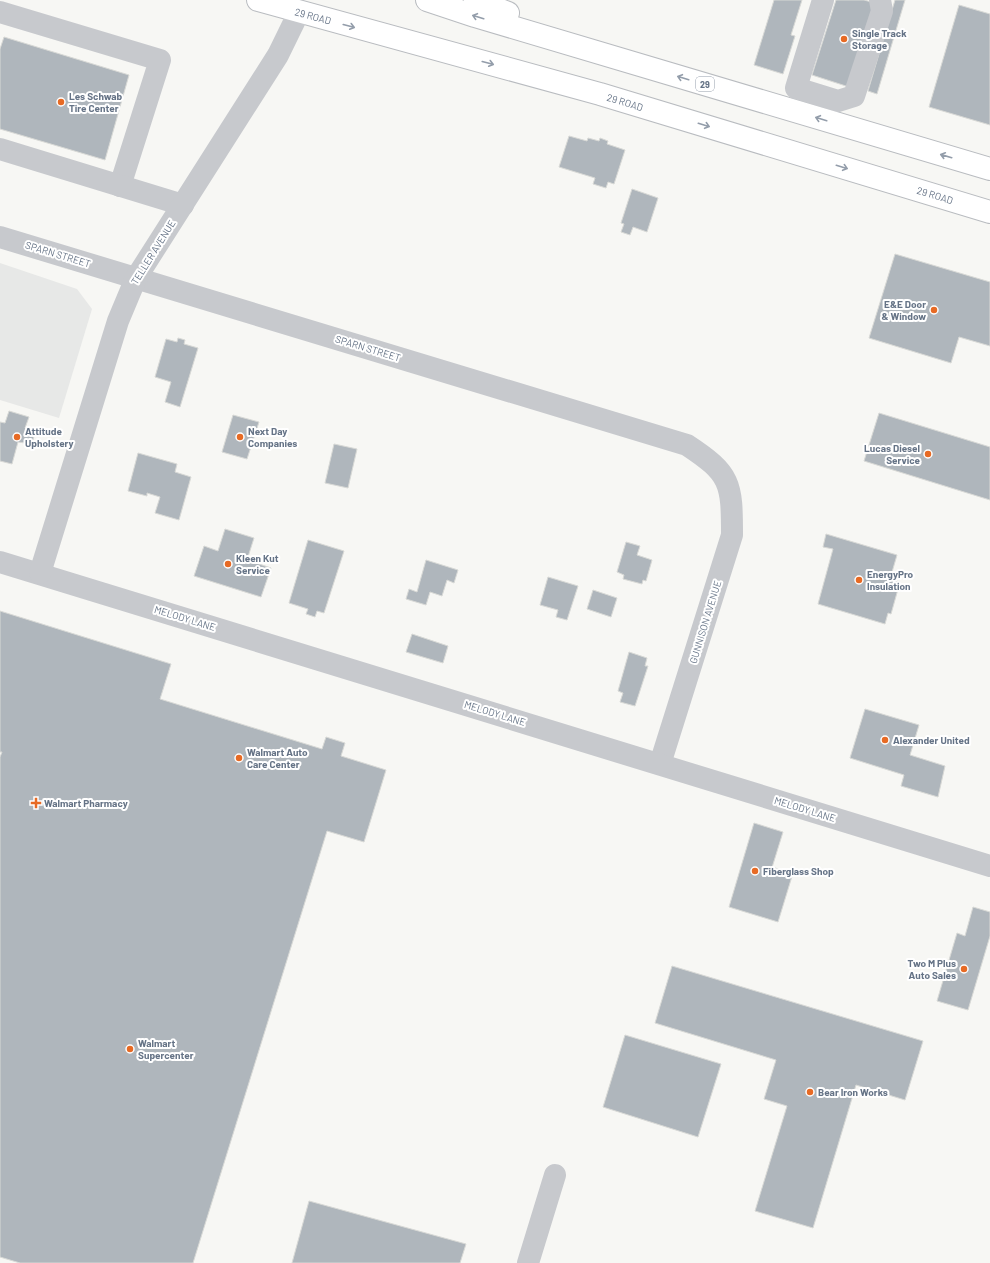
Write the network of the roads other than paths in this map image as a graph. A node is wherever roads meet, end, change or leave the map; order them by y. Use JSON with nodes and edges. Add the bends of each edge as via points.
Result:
{"nodes":[{"id":1,"x":258,"y":0,"type":"edge"},
{"id":2,"x":427,"y":0,"type":"edge"},
{"id":3,"x":476,"y":0,"type":"edge"},
{"id":4,"x":823,"y":0,"type":"edge"},
{"id":5,"x":880,"y":0,"type":"edge"},
{"id":6,"x":301,"y":6,"type":"edge"},
{"id":7,"x":0,"y":12,"type":"edge"},
{"id":8,"x":622,"y":60,"type":"junction"},
{"id":9,"x":0,"y":149,"type":"edge"},
{"id":10,"x":987,"y":168,"type":"edge"},
{"id":11,"x":120,"y":186,"type":"junction"},
{"id":12,"x":183,"y":205,"type":"junction"},
{"id":13,"x":986,"y":210,"type":"edge"},
{"id":14,"x":0,"y":237,"type":"edge"},
{"id":15,"x":136,"y":278,"type":"junction"},
{"id":16,"x":726,"y":478,"type":"joint"},
{"id":17,"x":0,"y":562,"type":"edge"},
{"id":18,"x":40,"y":574,"type":"junction"},
{"id":19,"x":660,"y":764,"type":"junction"},
{"id":20,"x":990,"y":866,"type":"edge"},
{"id":21,"x":555,"y":1175,"type":"dead end"},
{"id":22,"x":528,"y":1263,"type":"edge"}],
"edges":[{"from":1,"to":6,"type":"main road","name":"29 ROAD"},
{"from":8,"to":2,"type":"main road","number":"29","one_way":true},
{"from":3,"to":8,"type":"main road"},
{"from":4,"to":5,"type":"street","via":[[796,88],[838,101],[854,96],[882,11]]},
{"from":6,"to":12,"type":"street","name":"TELLER AVENUE","via":[[278,55]]},
{"from":6,"to":13,"type":"main road","name":"29 ROAD","one_way":true},
{"from":7,"to":11,"type":"street","via":[[160,60]]},
{"from":10,"to":8,"type":"main road","number":"29","one_way":true},
{"from":9,"to":11,"type":"street"},
{"from":11,"to":12,"type":"street"},
{"from":12,"to":15,"type":"street","name":"TELLER AVENUE"},
{"from":14,"to":15,"type":"street","name":"SPARN STREET"},
{"from":15,"to":16,"type":"street","name":"SPARN STREET","via":[[687,445],[710,461]]},
{"from":15,"to":18,"type":"street","name":"TELLER AVENUE","via":[[118,321]]},
{"from":16,"to":19,"type":"street","name":"GUNNISON AVENUE","via":[[732,505],[732,535]]},
{"from":17,"to":18,"type":"street","name":"MELODY LANE"},
{"from":18,"to":19,"type":"street","name":"MELODY LANE"},
{"from":19,"to":20,"type":"street","name":"MELODY LANE"},
{"from":21,"to":22,"type":"street"}]}
